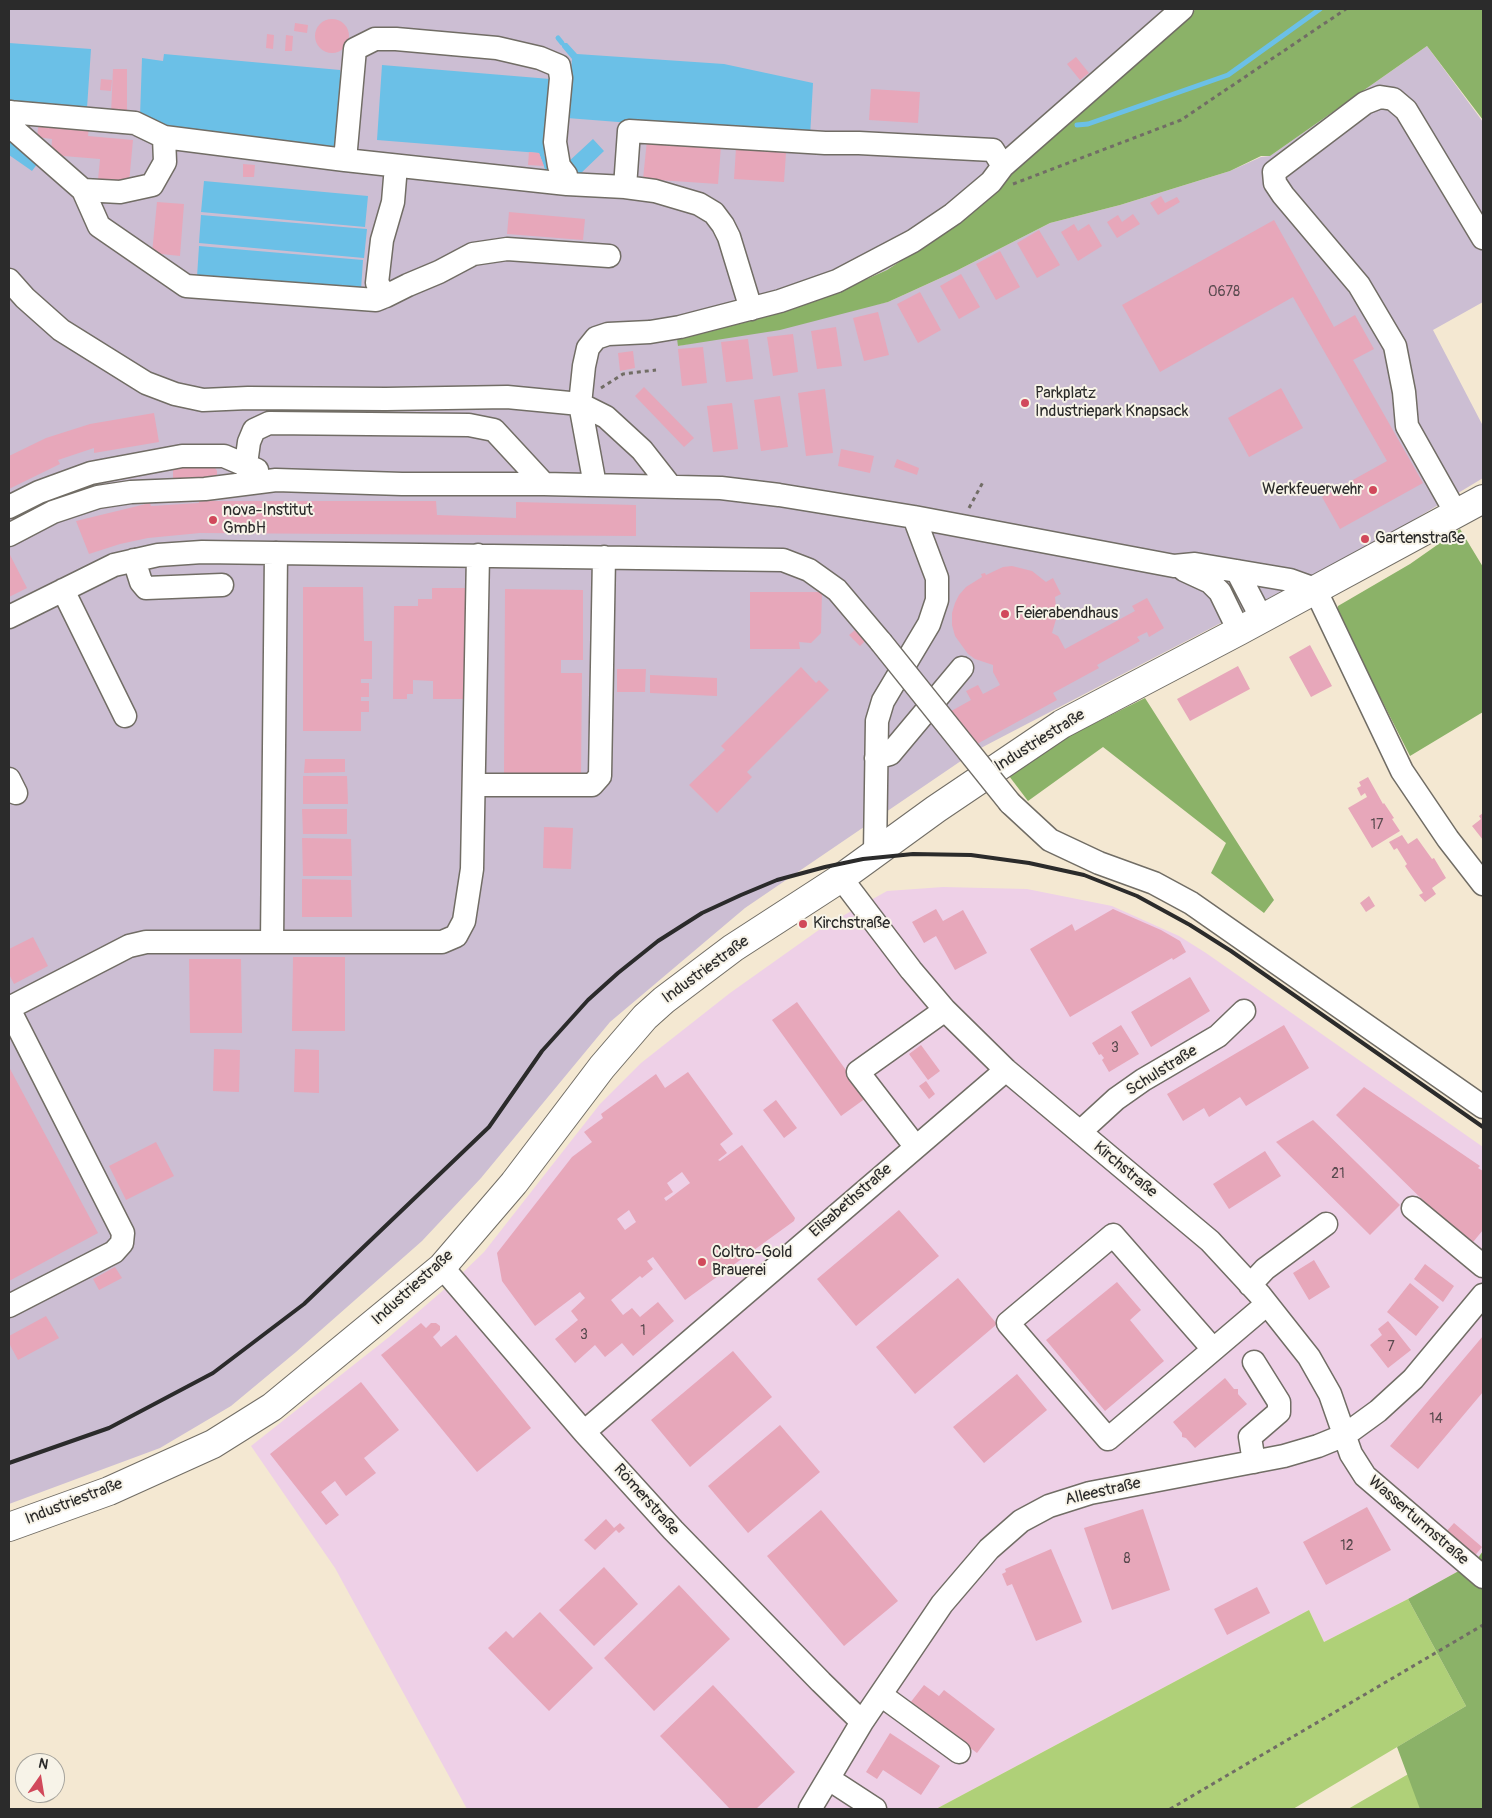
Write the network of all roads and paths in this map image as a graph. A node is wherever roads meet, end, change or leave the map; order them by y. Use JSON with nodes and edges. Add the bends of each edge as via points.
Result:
{"nodes":[{"id":1,"x":1182,"y":9,"type":"edge"},
{"id":2,"x":1346,"y":9,"type":"edge"},
{"id":3,"x":10,"y":112,"type":"edge"},
{"id":4,"x":164,"y":137,"type":"junction"},
{"id":5,"x":345,"y":160,"type":"junction"},
{"id":6,"x":396,"y":166,"type":"junction"},
{"id":7,"x":1003,"y":166,"type":"junction"},
{"id":8,"x":567,"y":184,"type":"junction"},
{"id":9,"x":625,"y":187,"type":"junction"},
{"id":10,"x":83,"y":190,"type":"junction"},
{"id":11,"x":1483,"y":238,"type":"edge"},
{"id":12,"x":609,"y":256,"type":"dead end"},
{"id":13,"x":9,"y":280,"type":"edge"},
{"id":14,"x":386,"y":296,"type":"junction"},
{"id":15,"x":751,"y":308,"type":"junction"},
{"id":16,"x":656,"y":370,"type":"dead end"},
{"id":17,"x":603,"y":386,"type":"dead end"},
{"id":18,"x":580,"y":404,"type":"junction"},
{"id":19,"x":248,"y":474,"type":"junction"},
{"id":20,"x":983,"y":482,"type":"dead end"},
{"id":21,"x":544,"y":484,"type":"junction"},
{"id":22,"x":594,"y":485,"type":"junction"},
{"id":23,"x":671,"y":487,"type":"junction"},
{"id":24,"x":1483,"y":498,"type":"edge"},
{"id":25,"x":970,"y":506,"type":"dead end"},
{"id":26,"x":9,"y":507,"type":"edge"},
{"id":27,"x":1456,"y":513,"type":"junction"},
{"id":28,"x":914,"y":517,"type":"junction"},
{"id":29,"x":9,"y":535,"type":"edge"},
{"id":30,"x":276,"y":553,"type":"junction"},
{"id":31,"x":478,"y":555,"type":"junction"},
{"id":32,"x":604,"y":557,"type":"junction"},
{"id":33,"x":134,"y":560,"type":"junction"},
{"id":34,"x":1174,"y":566,"type":"junction"},
{"id":35,"x":1237,"y":572,"type":"junction"},
{"id":36,"x":222,"y":584,"type":"dead end"},
{"id":37,"x":1315,"y":589,"type":"junction"},
{"id":38,"x":63,"y":590,"type":"junction"},
{"id":39,"x":9,"y":617,"type":"edge"},
{"id":40,"x":1251,"y":625,"type":"junction"},
{"id":41,"x":962,"y":668,"type":"dead end"},
{"id":42,"x":125,"y":716,"type":"dead end"},
{"id":43,"x":876,"y":758,"type":"junction"},
{"id":44,"x":474,"y":785,"type":"junction"},
{"id":45,"x":875,"y":853,"type":"junction"},
{"id":46,"x":841,"y":878,"type":"junction"},
{"id":47,"x":1483,"y":884,"type":"edge"},
{"id":48,"x":272,"y":942,"type":"junction"},
{"id":49,"x":9,"y":1008,"type":"edge"},
{"id":50,"x":944,"y":1010,"type":"junction"},
{"id":51,"x":1244,"y":1011,"type":"dead end"},
{"id":52,"x":1006,"y":1070,"type":"junction"},
{"id":53,"x":1483,"y":1107,"type":"edge"},
{"id":54,"x":1080,"y":1132,"type":"junction"},
{"id":55,"x":916,"y":1146,"type":"junction"},
{"id":56,"x":1413,"y":1208,"type":"dead end"},
{"id":57,"x":1326,"y":1224,"type":"dead end"},
{"id":58,"x":1483,"y":1266,"type":"edge"},
{"id":59,"x":442,"y":1268,"type":"junction"},
{"id":60,"x":1250,"y":1285,"type":"junction"},
{"id":61,"x":1267,"y":1304,"type":"junction"},
{"id":62,"x":1480,"y":1305,"type":"edge"},
{"id":63,"x":9,"y":1306,"type":"edge"},
{"id":64,"x":1213,"y":1349,"type":"junction"},
{"id":65,"x":1254,"y":1362,"type":"dead end"},
{"id":66,"x":584,"y":1432,"type":"junction"},
{"id":67,"x":1345,"y":1435,"type":"junction"},
{"id":68,"x":1254,"y":1462,"type":"junction"},
{"id":69,"x":9,"y":1527,"type":"edge"},
{"id":70,"x":1483,"y":1577,"type":"edge"},
{"id":71,"x":1483,"y":1625,"type":"edge"},
{"id":72,"x":881,"y":1695,"type":"junction"},
{"id":73,"x":862,"y":1722,"type":"junction"},
{"id":74,"x":959,"y":1752,"type":"dead end"},
{"id":75,"x":829,"y":1778,"type":"junction"},
{"id":76,"x":810,"y":1809,"type":"edge"},
{"id":77,"x":875,"y":1809,"type":"edge"},
{"id":78,"x":1170,"y":1809,"type":"edge"}],
"edges":[{"from":1,"to":7,"type":"street"},
{"from":2,"to":7,"type":"path","via":[[1181,120],[1010,185]]},
{"from":3,"to":4,"type":"street","via":[[135,123]]},
{"from":3,"to":10,"type":"street","via":[[11,127]]},
{"from":4,"to":5,"type":"street"},
{"from":4,"to":10,"type":"street","via":[[164,162],[152,184],[120,192]]},
{"from":5,"to":6,"type":"street"},
{"from":5,"to":8,"type":"street","via":[[355,49],[375,39],[396,38],[496,48],[559,66],[561,78],[555,142],[559,166],[566,175]]},
{"from":6,"to":8,"type":"street"},
{"from":6,"to":14,"type":"street","via":[[393,202],[382,240],[377,283]]},
{"from":7,"to":9,"type":"street","via":[[993,150],[859,142],[825,144],[629,131]]},
{"from":7,"to":15,"type":"street","via":[[991,182],[953,214],[913,241],[837,281]]},
{"from":8,"to":9,"type":"street"},
{"from":9,"to":15,"type":"street","via":[[655,191],[699,204],[714,213],[729,237]]},
{"from":10,"to":14,"type":"street","via":[[99,226],[186,286],[376,300]]},
{"from":11,"to":27,"type":"street","via":[[1406,110],[1393,100],[1380,97],[1365,103],[1274,172],[1275,183],[1283,195],[1359,284],[1395,346],[1407,426]]},
{"from":12,"to":14,"type":"street","via":[[507,249],[473,254]]},
{"from":13,"to":18,"type":"street","via":[[60,330],[146,383],[175,394],[203,400],[507,397]]},
{"from":15,"to":18,"type":"street","via":[[680,327],[596,338],[588,348]]},
{"from":16,"to":17,"type":"path","via":[[623,374]]},
{"from":18,"to":22,"type":"street"},
{"from":18,"to":23,"type":"street","via":[[606,417],[642,450]]},
{"from":19,"to":21,"type":"street","via":[[276,480]]},
{"from":19,"to":21,"type":"street","via":[[249,442],[254,430],[269,423],[469,425],[494,430]]},
{"from":19,"to":26,"type":"street","via":[[224,456],[182,456],[91,473]]},
{"from":19,"to":29,"type":"street","via":[[205,490],[131,492],[98,497],[53,512]]},
{"from":20,"to":25,"type":"path"},
{"from":21,"to":22,"type":"street"},
{"from":22,"to":23,"type":"street"},
{"from":23,"to":28,"type":"street","via":[[721,488],[779,495]]},
{"from":24,"to":27,"type":"main road","name":"Industriestraße"},
{"from":27,"to":37,"type":"main road","name":"Industriestraße"},
{"from":28,"to":34,"type":"street"},
{"from":28,"to":43,"type":"street","via":[[937,578],[937,600],[928,624],[883,701],[877,721]]},
{"from":30,"to":31,"type":"street"},
{"from":30,"to":33,"type":"street","via":[[202,552]]},
{"from":30,"to":48,"type":"street"},
{"from":31,"to":32,"type":"street"},
{"from":31,"to":44,"type":"street"},
{"from":32,"to":44,"type":"street","via":[[600,776],[592,785]]},
{"from":32,"to":53,"type":"street","bridge":true,"via":[[783,560],[808,570],[837,590],[1010,803],[1050,840],[1099,863],[1154,883],[1191,903]]},
{"from":33,"to":36,"type":"street","via":[[146,588]]},
{"from":33,"to":38,"type":"street","via":[[114,565]]},
{"from":34,"to":35,"type":"street","via":[[1195,564]]},
{"from":34,"to":40,"type":"street","via":[[1210,582]]},
{"from":35,"to":37,"type":"street","via":[[1290,580]]},
{"from":35,"to":40,"type":"street"},
{"from":37,"to":40,"type":"main road","name":"Industriestraße"},
{"from":37,"to":47,"type":"street","via":[[1402,771]]},
{"from":38,"to":39,"type":"street"},
{"from":38,"to":42,"type":"street"},
{"from":40,"to":45,"type":"main road","name":"Industriestraße","via":[[1062,724]]},
{"from":41,"to":43,"type":"street","via":[[890,754]]},
{"from":43,"to":45,"type":"street"},
{"from":44,"to":48,"type":"street","via":[[472,868],[464,921],[456,936],[442,942]]},
{"from":45,"to":46,"type":"main road","name":"Industriestraße"},
{"from":46,"to":50,"type":"street","name":"Kirchstraße"},
{"from":46,"to":59,"type":"main road","name":"Industriestraße","via":[[734,948],[645,1017],[514,1183]]},
{"from":48,"to":49,"type":"street","via":[[146,942],[128,946]]},
{"from":49,"to":63,"type":"street","via":[[123,1233],[122,1243],[114,1252]]},
{"from":50,"to":52,"type":"street","name":"Kirchstraße"},
{"from":50,"to":55,"type":"street","via":[[858,1072]]},
{"from":51,"to":54,"type":"street","name":"Schulstraße","via":[[1218,1036],[1143,1080]]},
{"from":52,"to":54,"type":"street","name":"Kirchstraße"},
{"from":52,"to":55,"type":"street","name":"Elisabethstraße"},
{"from":54,"to":60,"type":"street","name":"Kirchstraße","via":[[1210,1241]]},
{"from":55,"to":66,"type":"street","name":"Elisabethstraße"},
{"from":56,"to":58,"type":"street"},
{"from":57,"to":60,"type":"street","via":[[1265,1269]]},
{"from":59,"to":66,"type":"street","name":"Römerstraße"},
{"from":59,"to":69,"type":"main road","name":"Industriestraße","via":[[272,1407],[213,1444],[109,1491]]},
{"from":60,"to":61,"type":"street","name":"Kirchstraße"},
{"from":61,"to":64,"type":"street"},
{"from":61,"to":67,"type":"street","name":"Kirchstraße","via":[[1309,1357],[1330,1394]]},
{"from":62,"to":67,"type":"street","name":"Alleestraße","via":[[1413,1379]]},
{"from":64,"to":64,"type":"street","via":[[1113,1235],[1008,1323],[1108,1438]]},
{"from":65,"to":68,"type":"street","via":[[1279,1402],[1279,1412],[1250,1436]]},
{"from":66,"to":73,"type":"street","name":"Römerstraße","via":[[673,1530]]},
{"from":67,"to":68,"type":"street","name":"Alleestraße","via":[[1318,1446]]},
{"from":67,"to":70,"type":"street","name":"Wasserturmstraße","via":[[1351,1454],[1365,1476]]},
{"from":68,"to":72,"type":"street","name":"Alleestraße","via":[[1090,1492],[1049,1506],[1021,1521],[989,1549],[942,1604]]},
{"from":71,"to":78,"type":"path"},
{"from":72,"to":73,"type":"street","name":"Alleestraße"},
{"from":72,"to":74,"type":"street"},
{"from":73,"to":75,"type":"street","name":"Alleestraße"},
{"from":75,"to":76,"type":"street","name":"Alleestraße"},
{"from":75,"to":77,"type":"street"}]}
